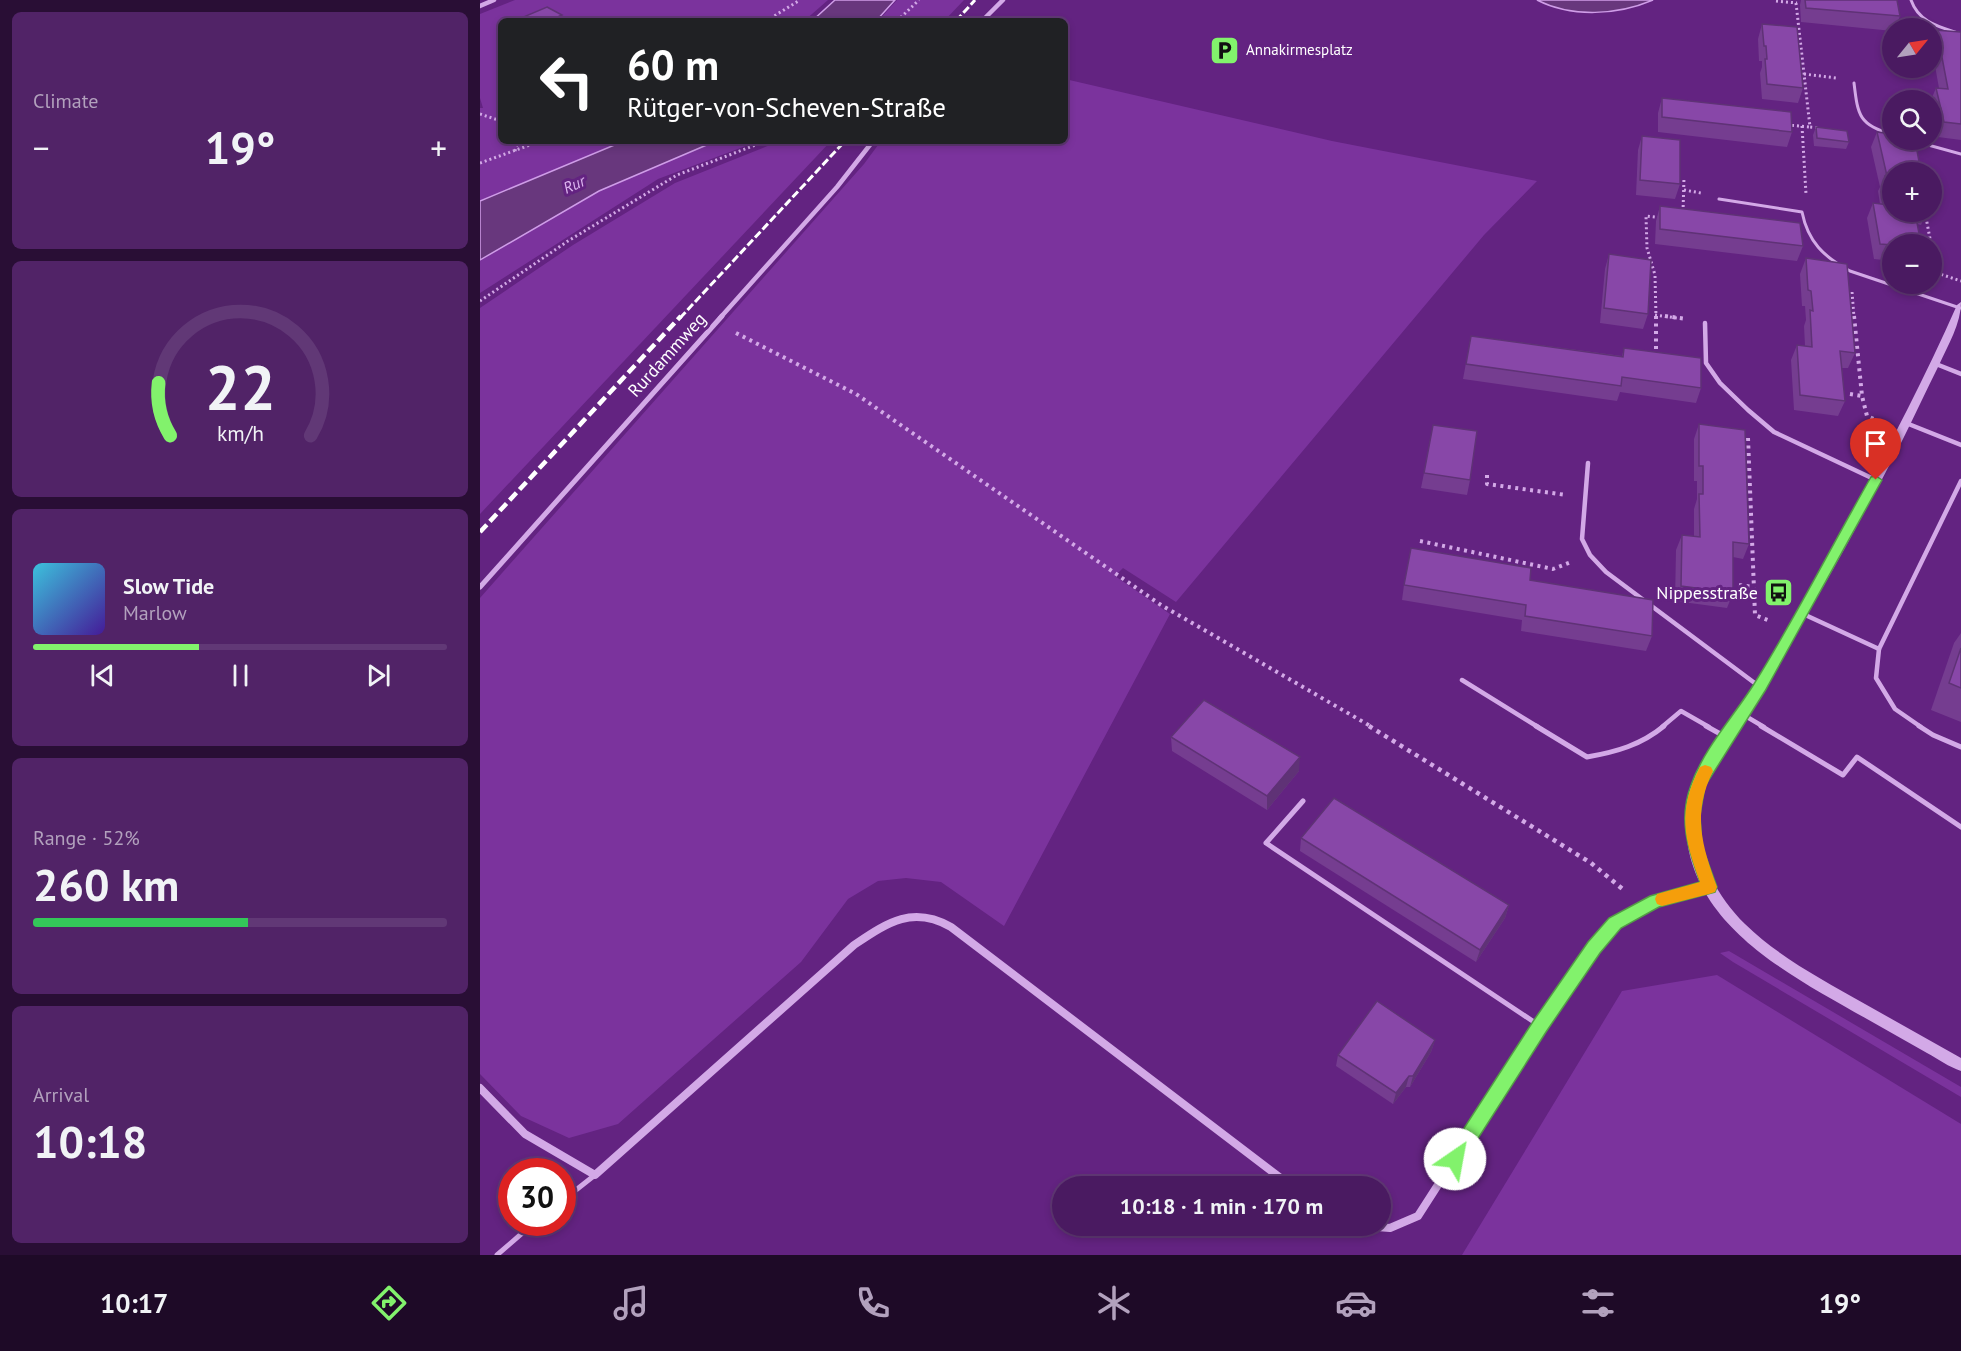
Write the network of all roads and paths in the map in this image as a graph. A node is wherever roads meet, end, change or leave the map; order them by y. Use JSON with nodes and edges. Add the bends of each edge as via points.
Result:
{"nodes":[{"id":1,"x":494,"y":0,"type":"edge"},
{"id":2,"x":800,"y":0,"type":"edge"},
{"id":3,"x":920,"y":0,"type":"edge"},
{"id":4,"x":1003,"y":0,"type":"edge"},
{"id":5,"x":1911,"y":0,"type":"edge"},
{"id":6,"x":1776,"y":1,"type":"edge"},
{"id":7,"x":1796,"y":3,"type":"junction"},
{"id":8,"x":1806,"y":4,"type":"edge"},
{"id":9,"x":480,"y":6,"type":"edge"},
{"id":10,"x":771,"y":18,"type":"edge"},
{"id":11,"x":900,"y":18,"type":"edge"},
{"id":12,"x":985,"y":18,"type":"edge"},
{"id":13,"x":1961,"y":34,"type":"edge"},
{"id":14,"x":1804,"y":74,"type":"junction"},
{"id":15,"x":1854,"y":83,"type":"joint"},
{"id":16,"x":480,"y":114,"type":"edge"},
{"id":17,"x":498,"y":120,"type":"edge"},
{"id":18,"x":1779,"y":124,"type":"edge"},
{"id":19,"x":1802,"y":126,"type":"junction"},
{"id":20,"x":1810,"y":127,"type":"junction"},
{"id":21,"x":1822,"y":128,"type":"edge"},
{"id":22,"x":1882,"y":132,"type":"edge"},
{"id":23,"x":517,"y":144,"type":"edge"},
{"id":24,"x":534,"y":144,"type":"edge"},
{"id":25,"x":758,"y":144,"type":"edge"},
{"id":26,"x":871,"y":144,"type":"edge"},
{"id":27,"x":1942,"y":149,"type":"edge"},
{"id":28,"x":515,"y":151,"type":"junction"},
{"id":29,"x":1961,"y":154,"type":"edge"},
{"id":30,"x":480,"y":162,"type":"edge"},
{"id":31,"x":1684,"y":177,"type":"dead end"},
{"id":32,"x":1719,"y":199,"type":"dead end"},
{"id":33,"x":1802,"y":212,"type":"junction"},
{"id":34,"x":1665,"y":218,"type":"edge"},
{"id":35,"x":1683,"y":220,"type":"edge"},
{"id":36,"x":1850,"y":271,"type":"junction"},
{"id":37,"x":1942,"y":275,"type":"edge"},
{"id":38,"x":1961,"y":281,"type":"edge"},
{"id":39,"x":480,"y":301,"type":"edge"},
{"id":40,"x":1960,"y":306,"type":"edge"},
{"id":41,"x":1654,"y":315,"type":"junction"},
{"id":42,"x":1705,"y":323,"type":"joint"},
{"id":43,"x":705,"y":333,"type":"junction"},
{"id":44,"x":1656,"y":363,"type":"edge"},
{"id":45,"x":1936,"y":364,"type":"junction"},
{"id":46,"x":1961,"y":374,"type":"edge"},
{"id":47,"x":1850,"y":394,"type":"dead end"},
{"id":48,"x":1862,"y":396,"type":"junction"},
{"id":49,"x":1748,"y":410,"type":"junction"},
{"id":50,"x":1904,"y":427,"type":"junction"},
{"id":51,"x":1961,"y":445,"type":"edge"},
{"id":52,"x":1588,"y":463,"type":"dead end"},
{"id":53,"x":1487,"y":475,"type":"dead end"},
{"id":54,"x":1876,"y":480,"type":"junction"},
{"id":55,"x":1961,"y":481,"type":"edge"},
{"id":56,"x":1585,"y":498,"type":"junction"},
{"id":57,"x":1420,"y":541,"type":"dead end"},
{"id":58,"x":1476,"y":553,"type":"junction"},
{"id":59,"x":1590,"y":555,"type":"junction"},
{"id":60,"x":1474,"y":563,"type":"edge"},
{"id":61,"x":1739,"y":585,"type":"dead end"},
{"id":62,"x":480,"y":587,"type":"edge"},
{"id":63,"x":1753,"y":587,"type":"junction"},
{"id":64,"x":1801,"y":613,"type":"junction"},
{"id":65,"x":1791,"y":631,"type":"junction"},
{"id":66,"x":1879,"y":649,"type":"junction"},
{"id":67,"x":1462,"y":680,"type":"dead end"},
{"id":68,"x":1760,"y":687,"type":"junction"},
{"id":69,"x":1742,"y":714,"type":"junction"},
{"id":70,"x":1726,"y":737,"type":"junction"},
{"id":71,"x":1961,"y":747,"type":"edge"},
{"id":72,"x":1302,"y":801,"type":"dead end"},
{"id":73,"x":1961,"y":827,"type":"edge"},
{"id":74,"x":1709,"y":887,"type":"junction"},
{"id":75,"x":1644,"y":906,"type":"junction"},
{"id":76,"x":1540,"y":1026,"type":"junction"},
{"id":77,"x":1961,"y":1065,"type":"edge"},
{"id":78,"x":480,"y":1088,"type":"edge"},
{"id":79,"x":595,"y":1174,"type":"junction"},
{"id":80,"x":1278,"y":1176,"type":"edge"},
{"id":81,"x":576,"y":1190,"type":"edge"},
{"id":82,"x":1391,"y":1228,"type":"edge"},
{"id":83,"x":519,"y":1236,"type":"edge"},
{"id":84,"x":497,"y":1255,"type":"edge"}],
"edges":[{"from":1,"to":9,"type":"street"},
{"from":2,"to":10,"type":"path"},
{"from":3,"to":11,"type":"path"},
{"from":4,"to":12,"type":"street"},
{"from":5,"to":13,"type":"lane","via":[[1918,16]]},
{"from":6,"to":7,"type":"path"},
{"from":7,"to":8,"type":"path"},
{"from":7,"to":14,"type":"path"},
{"from":14,"to":15,"type":"path"},
{"from":14,"to":20,"type":"path"},
{"from":15,"to":22,"type":"lane","via":[[1859,120]]},
{"from":16,"to":17,"type":"path"},
{"from":18,"to":19,"type":"path"},
{"from":19,"to":20,"type":"path"},
{"from":19,"to":33,"type":"path","via":[[1807,205]]},
{"from":20,"to":21,"type":"path"},
{"from":23,"to":28,"type":"path"},
{"from":24,"to":28,"type":"path"},
{"from":25,"to":39,"type":"path","via":[[677,175],[568,241]]},
{"from":26,"to":43,"type":"street","name":"Rurdammweg","via":[[837,187]]},
{"from":27,"to":29,"type":"lane"},
{"from":28,"to":30,"type":"path"},
{"from":31,"to":35,"type":"path"},
{"from":32,"to":33,"type":"lane"},
{"from":33,"to":36,"type":"lane","via":[[1805,230],[1821,253]]},
{"from":34,"to":41,"type":"path","via":[[1646,216],[1647,248],[1655,275]]},
{"from":36,"to":40,"type":"lane"},
{"from":36,"to":48,"type":"path"},
{"from":37,"to":38,"type":"path"},
{"from":40,"to":45,"type":"street"},
{"from":41,"to":42,"type":"path"},
{"from":41,"to":44,"type":"path"},
{"from":42,"to":49,"type":"lane","via":[[1706,363]]},
{"from":43,"to":62,"type":"street","name":"Rurdammweg"},
{"from":43,"to":75,"type":"path","via":[[734,332],[856,394],[1161,605],[1362,721],[1591,863]]},
{"from":45,"to":46,"type":"lane"},
{"from":45,"to":50,"type":"street"},
{"from":47,"to":48,"type":"path"},
{"from":48,"to":50,"type":"path","via":[[1867,416]]},
{"from":49,"to":54,"type":"lane","via":[[1774,432]]},
{"from":49,"to":63,"type":"path"},
{"from":50,"to":51,"type":"lane"},
{"from":50,"to":54,"type":"street"},
{"from":52,"to":56,"type":"lane"},
{"from":53,"to":56,"type":"path","via":[[1486,484]]},
{"from":54,"to":64,"type":"street"},
{"from":55,"to":66,"type":"lane"},
{"from":56,"to":59,"type":"lane","via":[[1582,539]]},
{"from":57,"to":58,"type":"path"},
{"from":58,"to":59,"type":"path","via":[[1553,569]]},
{"from":58,"to":60,"type":"path"},
{"from":59,"to":68,"type":"lane","via":[[1606,572]]},
{"from":61,"to":63,"type":"path"},
{"from":63,"to":65,"type":"path","via":[[1755,615]]},
{"from":64,"to":65,"type":"street"},
{"from":64,"to":66,"type":"lane"},
{"from":65,"to":68,"type":"street"},
{"from":66,"to":71,"type":"lane","via":[[1876,678],[1895,709],[1933,735]]},
{"from":67,"to":70,"type":"lane","via":[[1587,757],[1619,752],[1651,738],[1682,711]]},
{"from":68,"to":69,"type":"street"},
{"from":69,"to":70,"type":"street"},
{"from":69,"to":73,"type":"lane","via":[[1843,775],[1857,757]]},
{"from":70,"to":74,"type":"street","via":[[1693,801],[1695,846]]},
{"from":72,"to":76,"type":"lane","via":[[1266,843]]},
{"from":74,"to":75,"type":"street"},
{"from":74,"to":77,"type":"street","via":[[1731,918],[1770,953],[1810,981]]},
{"from":75,"to":76,"type":"street","via":[[1615,923]]},
{"from":76,"to":82,"type":"street","via":[[1418,1216]]},
{"from":78,"to":79,"type":"street","via":[[525,1134]]},
{"from":79,"to":80,"type":"street","via":[[854,945],[885,925],[909,917],[930,917],[951,927]]},
{"from":79,"to":81,"type":"lane"},
{"from":83,"to":84,"type":"lane"}]}
